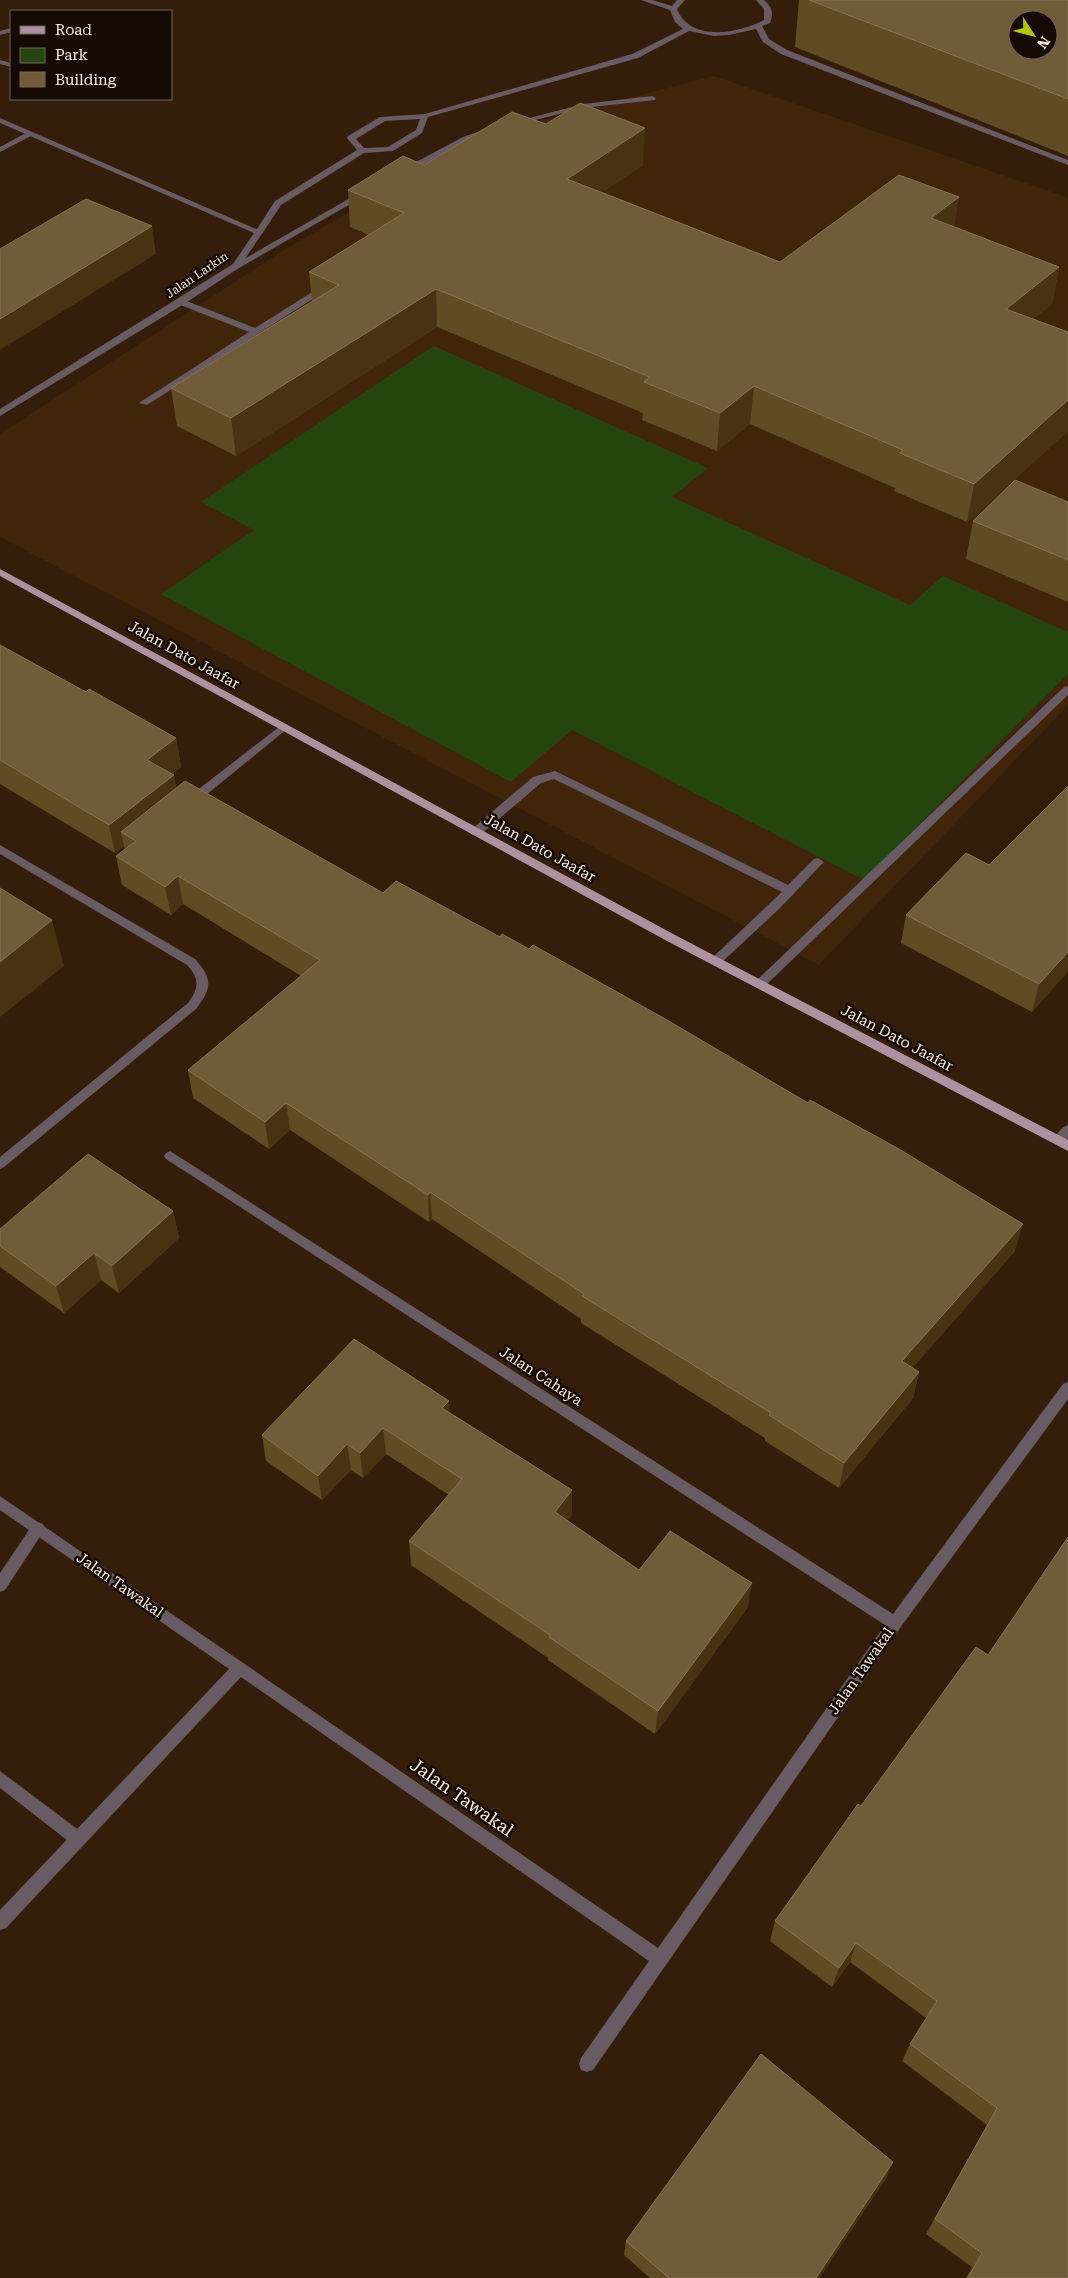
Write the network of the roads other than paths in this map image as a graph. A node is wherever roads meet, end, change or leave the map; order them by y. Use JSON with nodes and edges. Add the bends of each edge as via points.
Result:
{"nodes":[{"id":1,"x":645,"y":0,"type":"edge"},
{"id":2,"x":681,"y":0,"type":"edge"},
{"id":3,"x":760,"y":0,"type":"edge"},
{"id":4,"x":673,"y":9,"type":"junction"},
{"id":5,"x":759,"y":27,"type":"junction"},
{"id":6,"x":690,"y":28,"type":"junction"},
{"id":7,"x":652,"y":98,"type":"dead end"},
{"id":8,"x":425,"y":116,"type":"junction"},
{"id":9,"x":0,"y":120,"type":"edge"},
{"id":10,"x":505,"y":126,"type":"edge"},
{"id":11,"x":496,"y":128,"type":"edge"},
{"id":12,"x":31,"y":134,"type":"junction"},
{"id":13,"x":0,"y":150,"type":"edge"},
{"id":14,"x":362,"y":151,"type":"junction"},
{"id":15,"x":1068,"y":163,"type":"edge"},
{"id":16,"x":397,"y":175,"type":"edge"},
{"id":17,"x":372,"y":189,"type":"edge"},
{"id":18,"x":259,"y":232,"type":"junction"},
{"id":19,"x":236,"y":266,"type":"junction"},
{"id":20,"x":330,"y":284,"type":"edge"},
{"id":21,"x":181,"y":302,"type":"junction"},
{"id":22,"x":254,"y":331,"type":"junction"},
{"id":23,"x":144,"y":403,"type":"dead end"},
{"id":24,"x":0,"y":413,"type":"edge"},
{"id":25,"x":0,"y":572,"type":"edge"},
{"id":26,"x":1068,"y":689,"type":"edge"},
{"id":27,"x":283,"y":727,"type":"junction"},
{"id":28,"x":179,"y":811,"type":"edge"},
{"id":29,"x":476,"y":832,"type":"junction"},
{"id":30,"x":0,"y":849,"type":"edge"},
{"id":31,"x":818,"y":862,"type":"dead end"},
{"id":32,"x":790,"y":891,"type":"junction"},
{"id":33,"x":716,"y":961,"type":"junction"},
{"id":34,"x":760,"y":984,"type":"junction"},
{"id":35,"x":1068,"y":1130,"type":"edge"},
{"id":36,"x":1064,"y":1144,"type":"edge"},
{"id":37,"x":170,"y":1156,"type":"dead end"},
{"id":38,"x":0,"y":1164,"type":"edge"},
{"id":39,"x":1068,"y":1388,"type":"edge"},
{"id":40,"x":0,"y":1502,"type":"edge"},
{"id":41,"x":38,"y":1528,"type":"junction"},
{"id":42,"x":0,"y":1585,"type":"edge"},
{"id":43,"x":895,"y":1623,"type":"junction"},
{"id":44,"x":240,"y":1668,"type":"junction"},
{"id":45,"x":0,"y":1778,"type":"edge"},
{"id":46,"x":78,"y":1839,"type":"junction"},
{"id":47,"x":0,"y":1922,"type":"edge"},
{"id":48,"x":660,"y":1959,"type":"junction"},
{"id":49,"x":587,"y":2064,"type":"dead end"}],
"edges":[{"from":1,"to":4,"type":"street"},
{"from":2,"to":4,"type":"street"},
{"from":3,"to":5,"type":"street","via":[[770,14]]},
{"from":4,"to":6,"type":"street","via":[[680,23]]},
{"from":5,"to":6,"type":"street","via":[[734,34]]},
{"from":5,"to":15,"type":"street","via":[[766,40],[784,52]]},
{"from":6,"to":8,"type":"street","via":[[635,56]]},
{"from":7,"to":10,"type":"street","via":[[624,98],[592,104]]},
{"from":8,"to":14,"type":"street","via":[[419,130],[390,149]]},
{"from":8,"to":14,"type":"street","via":[[383,119],[351,138]]},
{"from":9,"to":12,"type":"street"},
{"from":11,"to":16,"type":"street","via":[[466,139]]},
{"from":12,"to":13,"type":"street"},
{"from":12,"to":18,"type":"street"},
{"from":14,"to":18,"type":"street","name":"Jalan Larkin","via":[[278,203]]},
{"from":17,"to":19,"type":"street"},
{"from":18,"to":19,"type":"street","name":"Jalan Larkin"},
{"from":19,"to":21,"type":"street","name":"Jalan Larkin"},
{"from":20,"to":22,"type":"street"},
{"from":21,"to":22,"type":"street"},
{"from":21,"to":24,"type":"street","name":"Jalan Larkin"},
{"from":22,"to":23,"type":"street"},
{"from":25,"to":27,"type":"main road","name":"Jalan Dato Jaafar"},
{"from":26,"to":34,"type":"street"},
{"from":27,"to":28,"type":"street"},
{"from":27,"to":29,"type":"main road","name":"Jalan Dato Jaafar"},
{"from":29,"to":32,"type":"street","via":[[537,780],[555,775]]},
{"from":29,"to":33,"type":"main road","name":"Jalan Dato Jaafar"},
{"from":30,"to":38,"type":"street","via":[[191,962],[200,971],[204,982],[201,995],[192,1006]]},
{"from":31,"to":32,"type":"street"},
{"from":32,"to":33,"type":"street"},
{"from":33,"to":34,"type":"main road","name":"Jalan Dato Jaafar"},
{"from":34,"to":36,"type":"main road","name":"Jalan Dato Jaafar"},
{"from":35,"to":36,"type":"street"},
{"from":37,"to":43,"type":"street","name":"Jalan Cahaya"},
{"from":39,"to":43,"type":"street","name":"Jalan Tawakal"},
{"from":40,"to":41,"type":"street","name":"Jalan Tawakal"},
{"from":41,"to":42,"type":"street"},
{"from":41,"to":44,"type":"street","name":"Jalan Tawakal"},
{"from":43,"to":48,"type":"street","name":"Jalan Tawakal"},
{"from":44,"to":46,"type":"street"},
{"from":44,"to":48,"type":"street","name":"Jalan Tawakal"},
{"from":45,"to":46,"type":"street"},
{"from":46,"to":47,"type":"street"},
{"from":48,"to":49,"type":"street","name":"Jalan Tawakal"}]}
